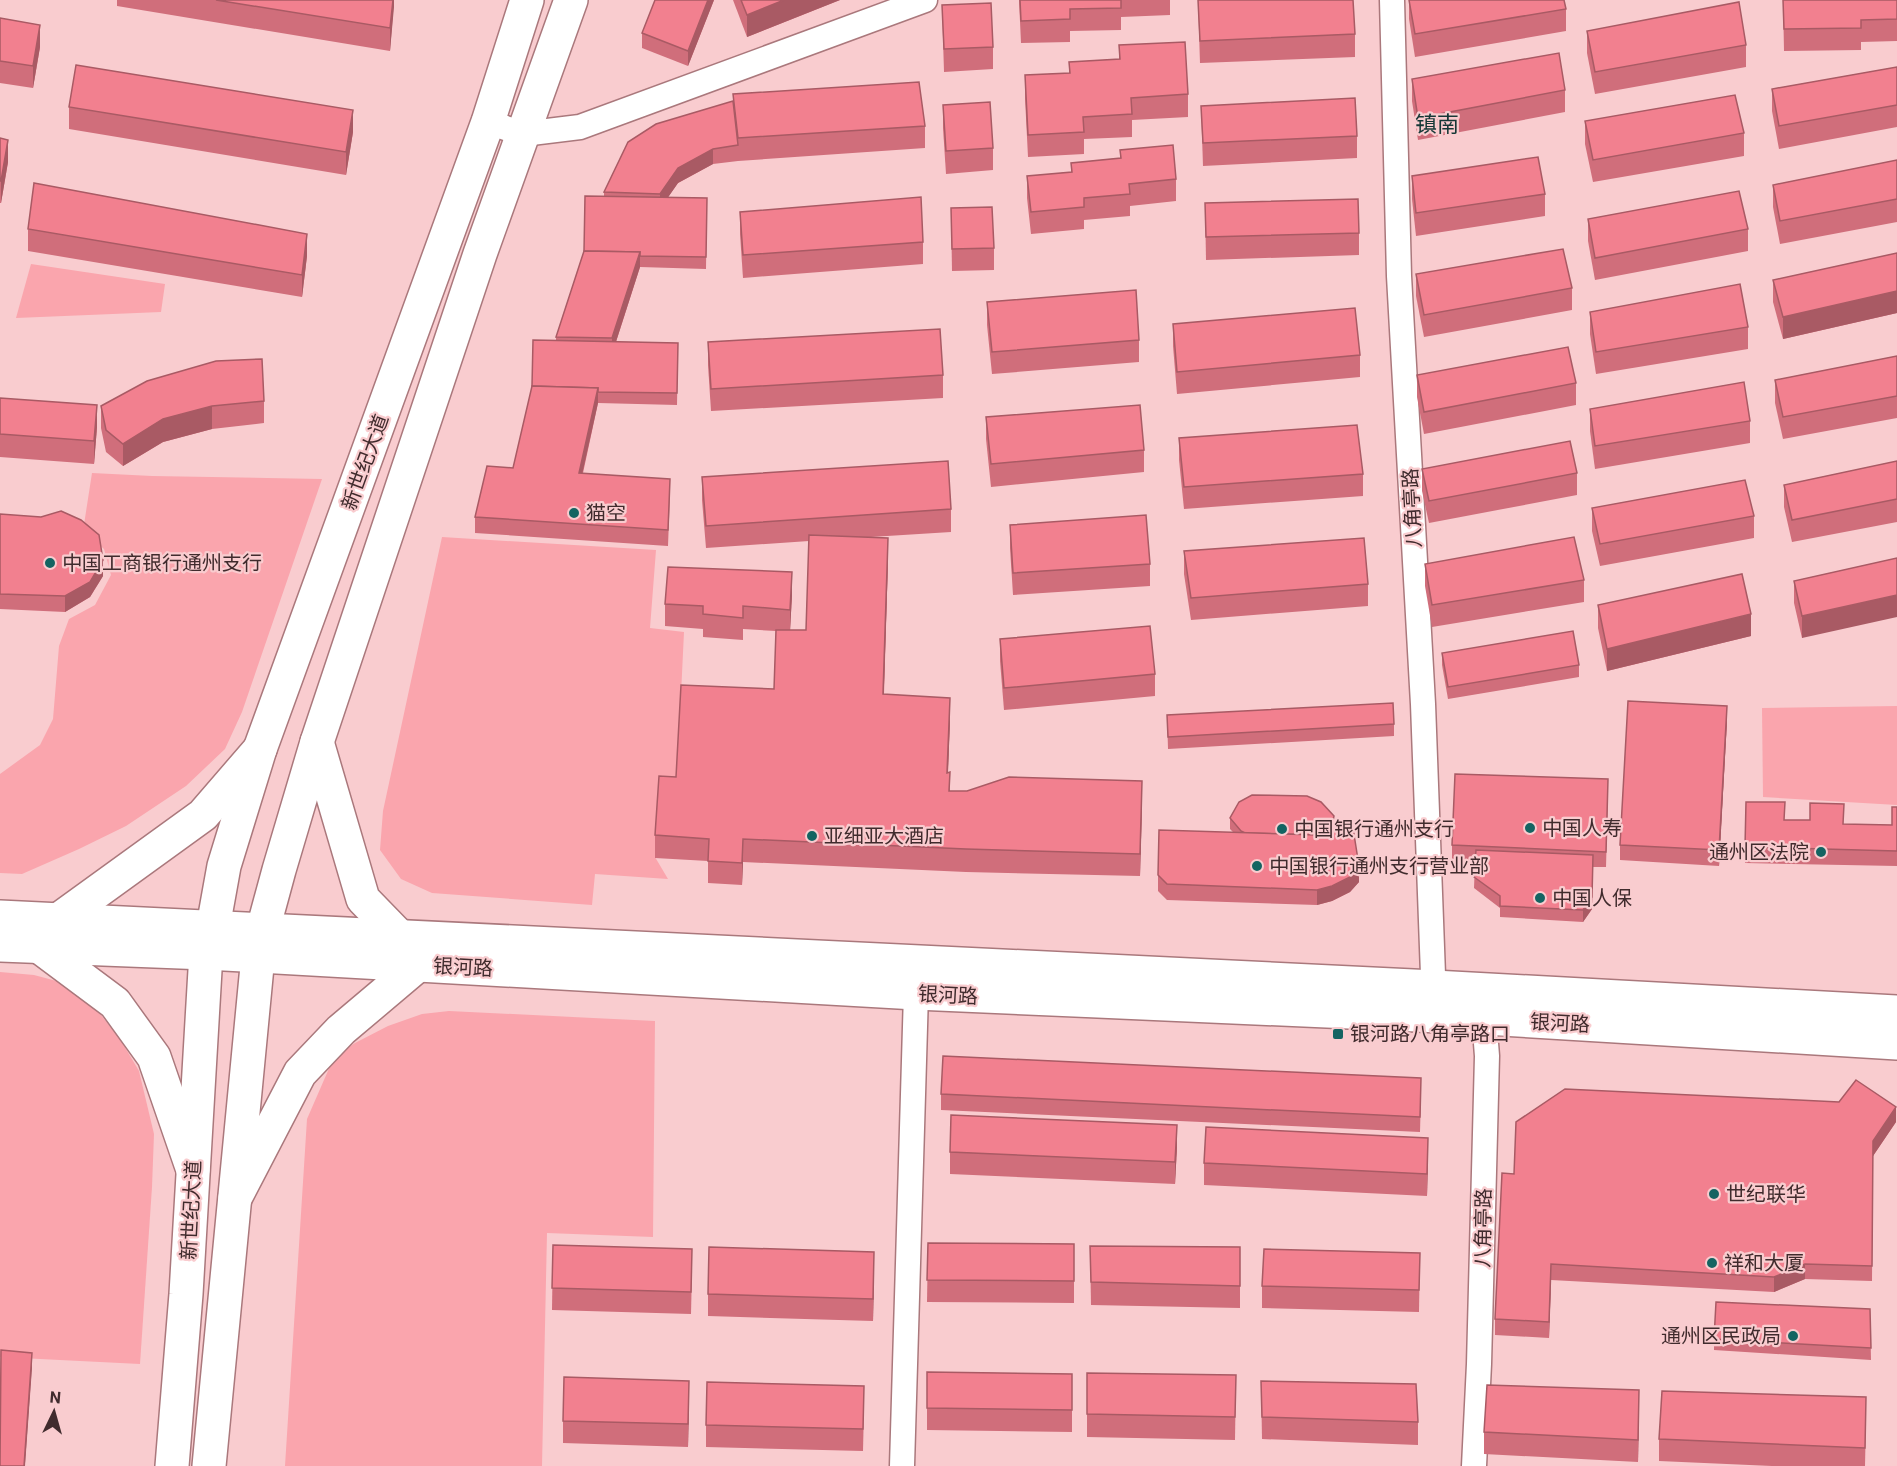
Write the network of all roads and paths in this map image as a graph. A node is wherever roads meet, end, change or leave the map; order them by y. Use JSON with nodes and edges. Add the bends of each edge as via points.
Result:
{"nodes":[{"id":1,"x":527,"y":0,"type":"edge"},
{"id":2,"x":571,"y":0,"type":"edge"},
{"id":3,"x":925,"y":0,"type":"edge"},
{"id":4,"x":1392,"y":0,"type":"edge"},
{"id":5,"x":488,"y":122,"type":"junction"},
{"id":6,"x":524,"y":134,"type":"junction"},
{"id":7,"x":317,"y":742,"type":"junction"},
{"id":8,"x":260,"y":749,"type":"junction"},
{"id":9,"x":0,"y":917,"type":"edge"},
{"id":10,"x":49,"y":934,"type":"junction"},
{"id":11,"x":399,"y":936,"type":"junction"},
{"id":12,"x":210,"y":940,"type":"junction"},
{"id":13,"x":261,"y":943,"type":"junction"},
{"id":14,"x":0,"y":945,"type":"edge"},
{"id":15,"x":418,"y":965,"type":"junction"},
{"id":16,"x":916,"y":993,"type":"junction"},
{"id":17,"x":1434,"y":1002,"type":"junction"},
{"id":18,"x":1487,"y":1004,"type":"junction"},
{"id":19,"x":1897,"y":1012,"type":"edge"},
{"id":20,"x":1897,"y":1043,"type":"edge"},
{"id":21,"x":193,"y":1170,"type":"junction"},
{"id":22,"x":235,"y":1198,"type":"junction"},
{"id":23,"x":172,"y":1466,"type":"edge"},
{"id":24,"x":209,"y":1466,"type":"edge"},
{"id":25,"x":902,"y":1466,"type":"edge"},
{"id":26,"x":1474,"y":1466,"type":"edge"}],
"edges":[{"from":1,"to":5,"type":"main road","name":"新世纪大道"},
{"from":2,"to":6,"type":"main road","name":"新世纪大道"},
{"from":3,"to":6,"type":"street","via":[[580,127]]},
{"from":4,"to":17,"type":"street","name":"八角亭路","via":[[1399,276]]},
{"from":5,"to":6,"type":"street"},
{"from":5,"to":8,"type":"main road","name":"新世纪大道"},
{"from":6,"to":7,"type":"main road","name":"新世纪大道"},
{"from":7,"to":11,"type":"main road","via":[[363,899]]},
{"from":7,"to":13,"type":"main road","name":"新世纪大道"},
{"from":8,"to":10,"type":"main road","via":[[203,815]]},
{"from":8,"to":12,"type":"main road","name":"新世纪大道","via":[[224,866]]},
{"from":9,"to":10,"type":"main road","name":"银河路"},
{"from":10,"to":12,"type":"main road","name":"银河路"},
{"from":10,"to":14,"type":"main road","name":"银河路"},
{"from":10,"to":21,"type":"main road","via":[[114,1003],[154,1057]]},
{"from":11,"to":13,"type":"main road","name":"银河路"},
{"from":11,"to":17,"type":"main road","name":"银河路"},
{"from":12,"to":13,"type":"main road","name":"银河路"},
{"from":12,"to":21,"type":"main road","name":"新世纪大道"},
{"from":13,"to":15,"type":"main road","name":"银河路"},
{"from":13,"to":22,"type":"main road","name":"新世纪大道"},
{"from":15,"to":16,"type":"main road","name":"银河路"},
{"from":15,"to":22,"type":"main road","via":[[341,1030],[300,1073]]},
{"from":16,"to":17,"type":"main road","name":"银河路"},
{"from":16,"to":25,"type":"street"},
{"from":17,"to":18,"type":"main road","name":"银河路"},
{"from":18,"to":19,"type":"main road","name":"银河路"},
{"from":18,"to":20,"type":"main road","name":"银河路"},
{"from":18,"to":26,"type":"street","name":"八角亭路"},
{"from":21,"to":23,"type":"main road","name":"新世纪大道"},
{"from":22,"to":24,"type":"main road","name":"新世纪大道"}]}
